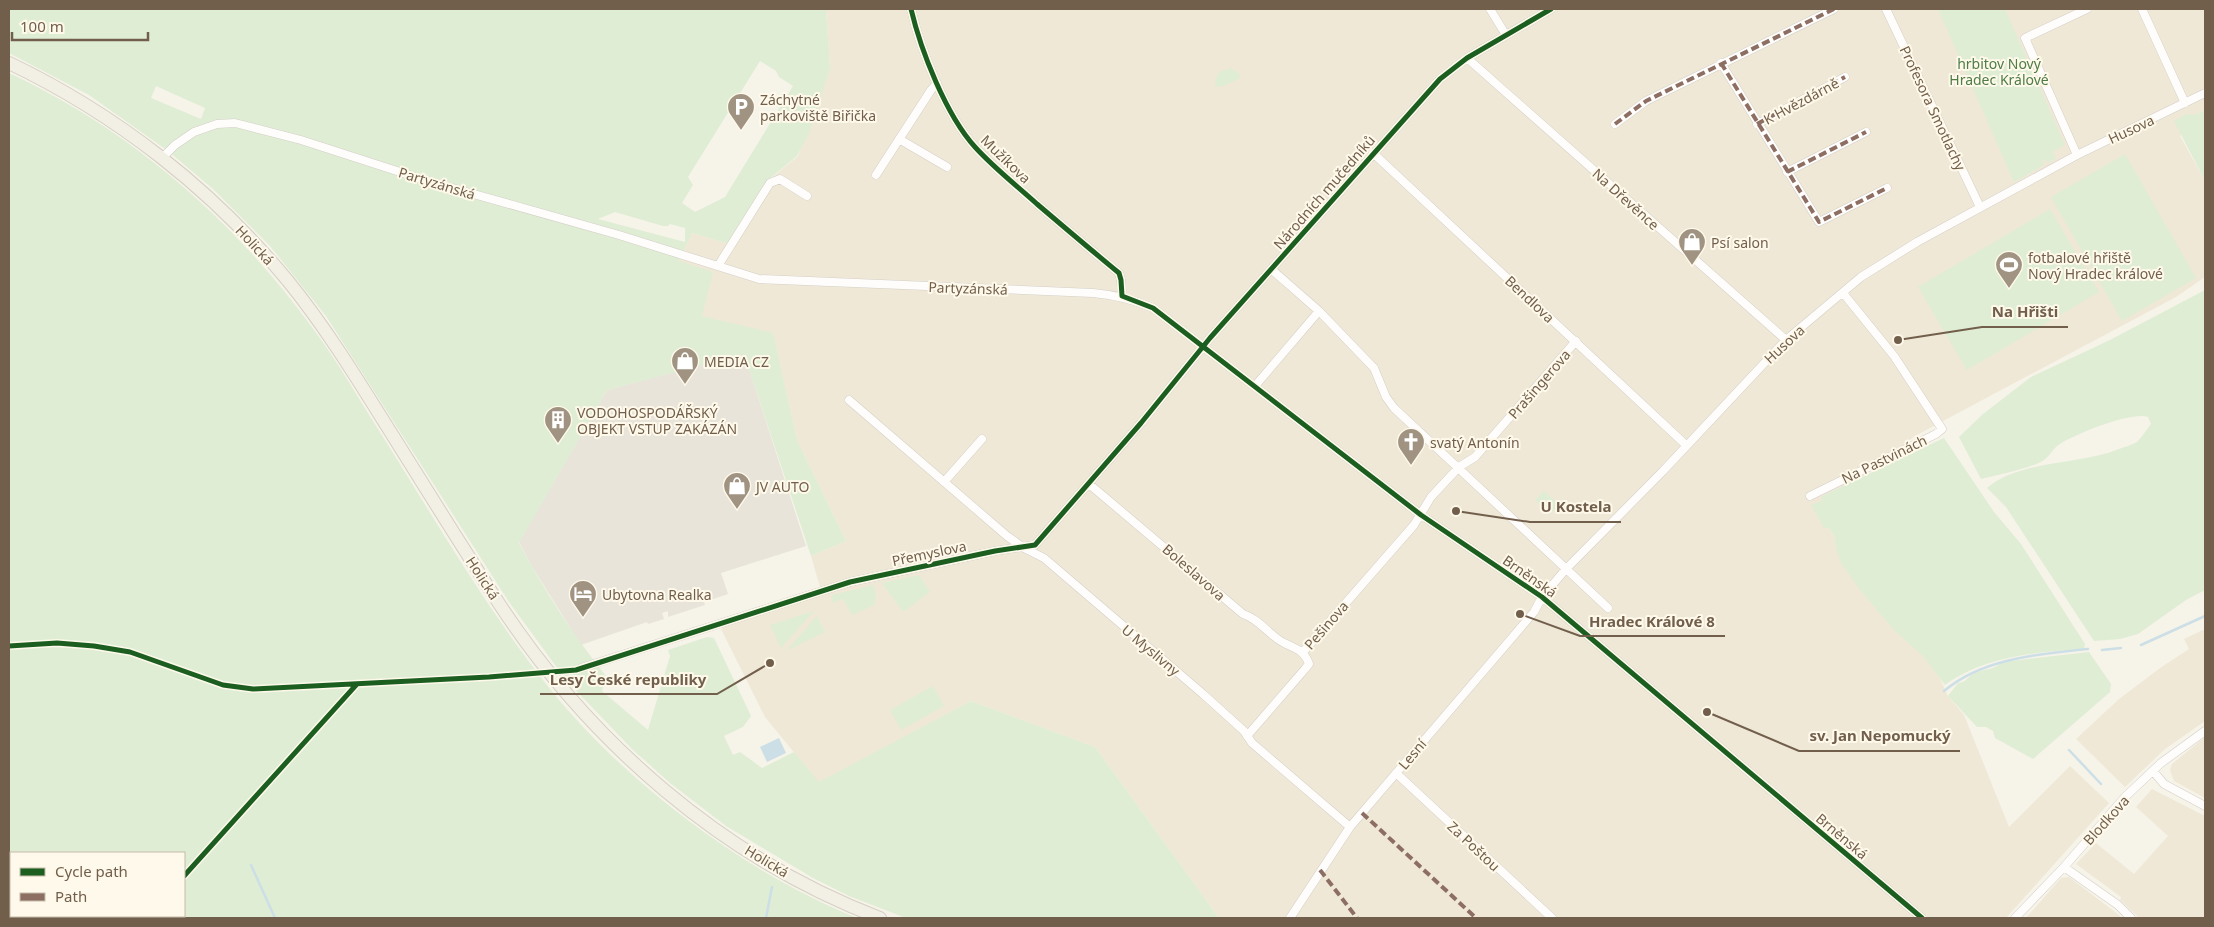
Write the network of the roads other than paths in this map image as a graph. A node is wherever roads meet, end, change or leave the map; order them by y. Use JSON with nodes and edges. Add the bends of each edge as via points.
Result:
{"nodes":[{"id":1,"x":911,"y":9,"type":"edge"},
{"id":2,"x":1490,"y":9,"type":"edge"},
{"id":3,"x":1551,"y":9,"type":"edge"},
{"id":4,"x":1834,"y":9,"type":"edge"},
{"id":5,"x":1886,"y":9,"type":"edge"},
{"id":6,"x":2087,"y":9,"type":"edge"},
{"id":7,"x":2142,"y":9,"type":"edge"},
{"id":8,"x":1506,"y":35,"type":"junction"},
{"id":9,"x":1467,"y":58,"type":"junction"},
{"id":10,"x":9,"y":63,"type":"edge"},
{"id":11,"x":1721,"y":63,"type":"junction"},
{"id":12,"x":1845,"y":77,"type":"dead end"},
{"id":13,"x":937,"y":83,"type":"junction"},
{"id":14,"x":2205,"y":93,"type":"edge"},
{"id":15,"x":2185,"y":103,"type":"junction"},
{"id":16,"x":1615,"y":124,"type":"dead end"},
{"id":17,"x":1757,"y":124,"type":"junction"},
{"id":18,"x":1866,"y":132,"type":"dead end"},
{"id":19,"x":899,"y":139,"type":"junction"},
{"id":20,"x":1373,"y":153,"type":"junction"},
{"id":21,"x":2077,"y":155,"type":"junction"},
{"id":22,"x":162,"y":158,"type":"junction"},
{"id":23,"x":947,"y":167,"type":"dead end"},
{"id":24,"x":1787,"y":172,"type":"junction"},
{"id":25,"x":876,"y":175,"type":"dead end"},
{"id":26,"x":1887,"y":188,"type":"dead end"},
{"id":27,"x":807,"y":196,"type":"dead end"},
{"id":28,"x":1980,"y":208,"type":"junction"},
{"id":29,"x":718,"y":266,"type":"junction"},
{"id":30,"x":1271,"y":269,"type":"junction"},
{"id":31,"x":1843,"y":293,"type":"junction"},
{"id":32,"x":1122,"y":296,"type":"junction"},
{"id":33,"x":1319,"y":311,"type":"junction"},
{"id":34,"x":1786,"y":340,"type":"junction"},
{"id":35,"x":1576,"y":341,"type":"junction"},
{"id":36,"x":1204,"y":347,"type":"junction"},
{"id":37,"x":1255,"y":386,"type":"junction"},
{"id":38,"x":849,"y":400,"type":"dead end"},
{"id":39,"x":982,"y":439,"type":"dead end"},
{"id":40,"x":1686,"y":446,"type":"junction"},
{"id":41,"x":1459,"y":467,"type":"junction"},
{"id":42,"x":944,"y":482,"type":"junction"},
{"id":43,"x":1089,"y":484,"type":"junction"},
{"id":44,"x":1810,"y":496,"type":"dead end"},
{"id":45,"x":1421,"y":515,"type":"junction"},
{"id":46,"x":1024,"y":548,"type":"junction"},
{"id":47,"x":1566,"y":568,"type":"junction"},
{"id":48,"x":1542,"y":597,"type":"junction"},
{"id":49,"x":1608,"y":608,"type":"dead end"},
{"id":50,"x":1302,"y":652,"type":"junction"},
{"id":51,"x":581,"y":668,"type":"dead end"},
{"id":52,"x":2205,"y":731,"type":"edge"},
{"id":53,"x":1247,"y":736,"type":"junction"},
{"id":54,"x":2153,"y":771,"type":"junction"},
{"id":55,"x":1396,"y":773,"type":"junction"},
{"id":56,"x":2205,"y":806,"type":"edge"},
{"id":57,"x":1350,"y":827,"type":"junction"},
{"id":58,"x":2064,"y":867,"type":"junction"},
{"id":59,"x":880,"y":918,"type":"edge"},
{"id":60,"x":1290,"y":918,"type":"edge"},
{"id":61,"x":1552,"y":918,"type":"edge"},
{"id":62,"x":1922,"y":918,"type":"edge"},
{"id":63,"x":2015,"y":918,"type":"edge"},
{"id":64,"x":2131,"y":918,"type":"edge"}],
"edges":[{"from":1,"to":13,"type":"street","name":"Mužíkova"},
{"from":2,"to":8,"type":"street"},
{"from":3,"to":8,"type":"street","name":"Národních mučedníků"},
{"from":4,"to":11,"type":"street"},
{"from":5,"to":28,"type":"street","name":"Profesora Smotlachy"},
{"from":6,"to":21,"type":"street","via":[[2025,38]]},
{"from":7,"to":15,"type":"street"},
{"from":8,"to":9,"type":"street","name":"Národních mučedníků"},
{"from":9,"to":20,"type":"street","name":"Národních mučedníků","via":[[1440,79]]},
{"from":9,"to":34,"type":"street","name":"Na Dřevěnce"},
{"from":10,"to":22,"type":"main road","name":"Holická","via":[[85,103]]},
{"from":11,"to":16,"type":"street","via":[[1646,100]]},
{"from":11,"to":17,"type":"street","name":"K Hvězdárně"},
{"from":12,"to":17,"type":"street","name":"K Hvězdárně"},
{"from":13,"to":19,"type":"street"},
{"from":13,"to":32,"type":"street","name":"Mužíkova","via":[[974,146],[1119,273]]},
{"from":14,"to":15,"type":"street","name":"Husova"},
{"from":15,"to":21,"type":"street","name":"Husova"},
{"from":17,"to":24,"type":"street","name":"K Hvězdárně"},
{"from":18,"to":24,"type":"street"},
{"from":19,"to":23,"type":"street"},
{"from":19,"to":25,"type":"street"},
{"from":20,"to":30,"type":"street","name":"Národních mučedníků"},
{"from":20,"to":35,"type":"street","name":"Bendlova"},
{"from":21,"to":28,"type":"street","name":"Husova"},
{"from":22,"to":29,"type":"street","name":"Partyzánská","via":[[182,139],[206,127],[226,123],[246,125]]},
{"from":22,"to":59,"type":"main road","name":"Holická","via":[[207,196],[264,252],[319,322],[501,607],[559,686],[593,723],[664,790],[721,834],[809,886]]},
{"from":24,"to":26,"type":"street","name":"K Hvězdárně","via":[[1819,222]]},
{"from":27,"to":29,"type":"street","via":[[780,180],[770,183]]},
{"from":28,"to":31,"type":"street","name":"Husova","via":[[1885,262]]},
{"from":29,"to":32,"type":"street","name":"Partyzánská","via":[[759,279]]},
{"from":30,"to":33,"type":"street","name":"Národních mučedníků"},
{"from":30,"to":36,"type":"street","name":"Národních mučedníků"},
{"from":31,"to":34,"type":"street","name":"Husova"},
{"from":31,"to":44,"type":"street","name":"Na Pastvinách","via":[[1894,356],[1942,429]]},
{"from":32,"to":36,"type":"street","name":"Partyzánská","via":[[1153,308]]},
{"from":33,"to":37,"type":"street"},
{"from":33,"to":41,"type":"street","name":"Národních mučedníků","via":[[1374,368],[1394,408]]},
{"from":34,"to":40,"type":"street","name":"Husova"},
{"from":35,"to":40,"type":"street","name":"Bendlova"},
{"from":35,"to":41,"type":"street","name":"Prašingerova","via":[[1475,457]]},
{"from":36,"to":37,"type":"street","name":"Brněnská"},
{"from":36,"to":43,"type":"street","name":"Přemyslova"},
{"from":37,"to":45,"type":"street","name":"Brněnská"},
{"from":38,"to":42,"type":"street","name":"U Myslivny"},
{"from":39,"to":42,"type":"street"},
{"from":40,"to":47,"type":"street","name":"Husova"},
{"from":41,"to":45,"type":"street","name":"Prašingerova","via":[[1431,497]]},
{"from":41,"to":47,"type":"street","name":"Národních mučedníků"},
{"from":42,"to":46,"type":"street","name":"U Myslivny"},
{"from":43,"to":46,"type":"street","name":"Přemyslova","via":[[1041,540]]},
{"from":43,"to":50,"type":"street","name":"Boleslavova","via":[[1243,614]]},
{"from":45,"to":48,"type":"street","name":"Brněnská"},
{"from":45,"to":50,"type":"street","name":"Pešinova"},
{"from":46,"to":51,"type":"street","name":"Přemyslova","via":[[995,551],[850,582]]},
{"from":46,"to":53,"type":"street","name":"U Myslivny","via":[[1044,558],[1203,694]]},
{"from":47,"to":48,"type":"street","name":"Husova"},
{"from":47,"to":49,"type":"street","name":"Národních mučedníků"},
{"from":48,"to":55,"type":"street","name":"Lesní","via":[[1534,612]]},
{"from":48,"to":62,"type":"street","name":"Brněnská"},
{"from":50,"to":53,"type":"street","name":"Pešinova","via":[[1309,664]]},
{"from":52,"to":54,"type":"street","name":"Blodkova"},
{"from":53,"to":57,"type":"street","name":"U Myslivny"},
{"from":54,"to":56,"type":"street","via":[[2164,784]]},
{"from":54,"to":58,"type":"street","name":"Blodkova","via":[[2126,796]]},
{"from":55,"to":57,"type":"street","name":"Lesní"},
{"from":55,"to":61,"type":"street","name":"Za Poštou"},
{"from":57,"to":60,"type":"street","name":"Lesní"},
{"from":58,"to":63,"type":"street","name":"Blodkova"},
{"from":58,"to":64,"type":"street"}]}
